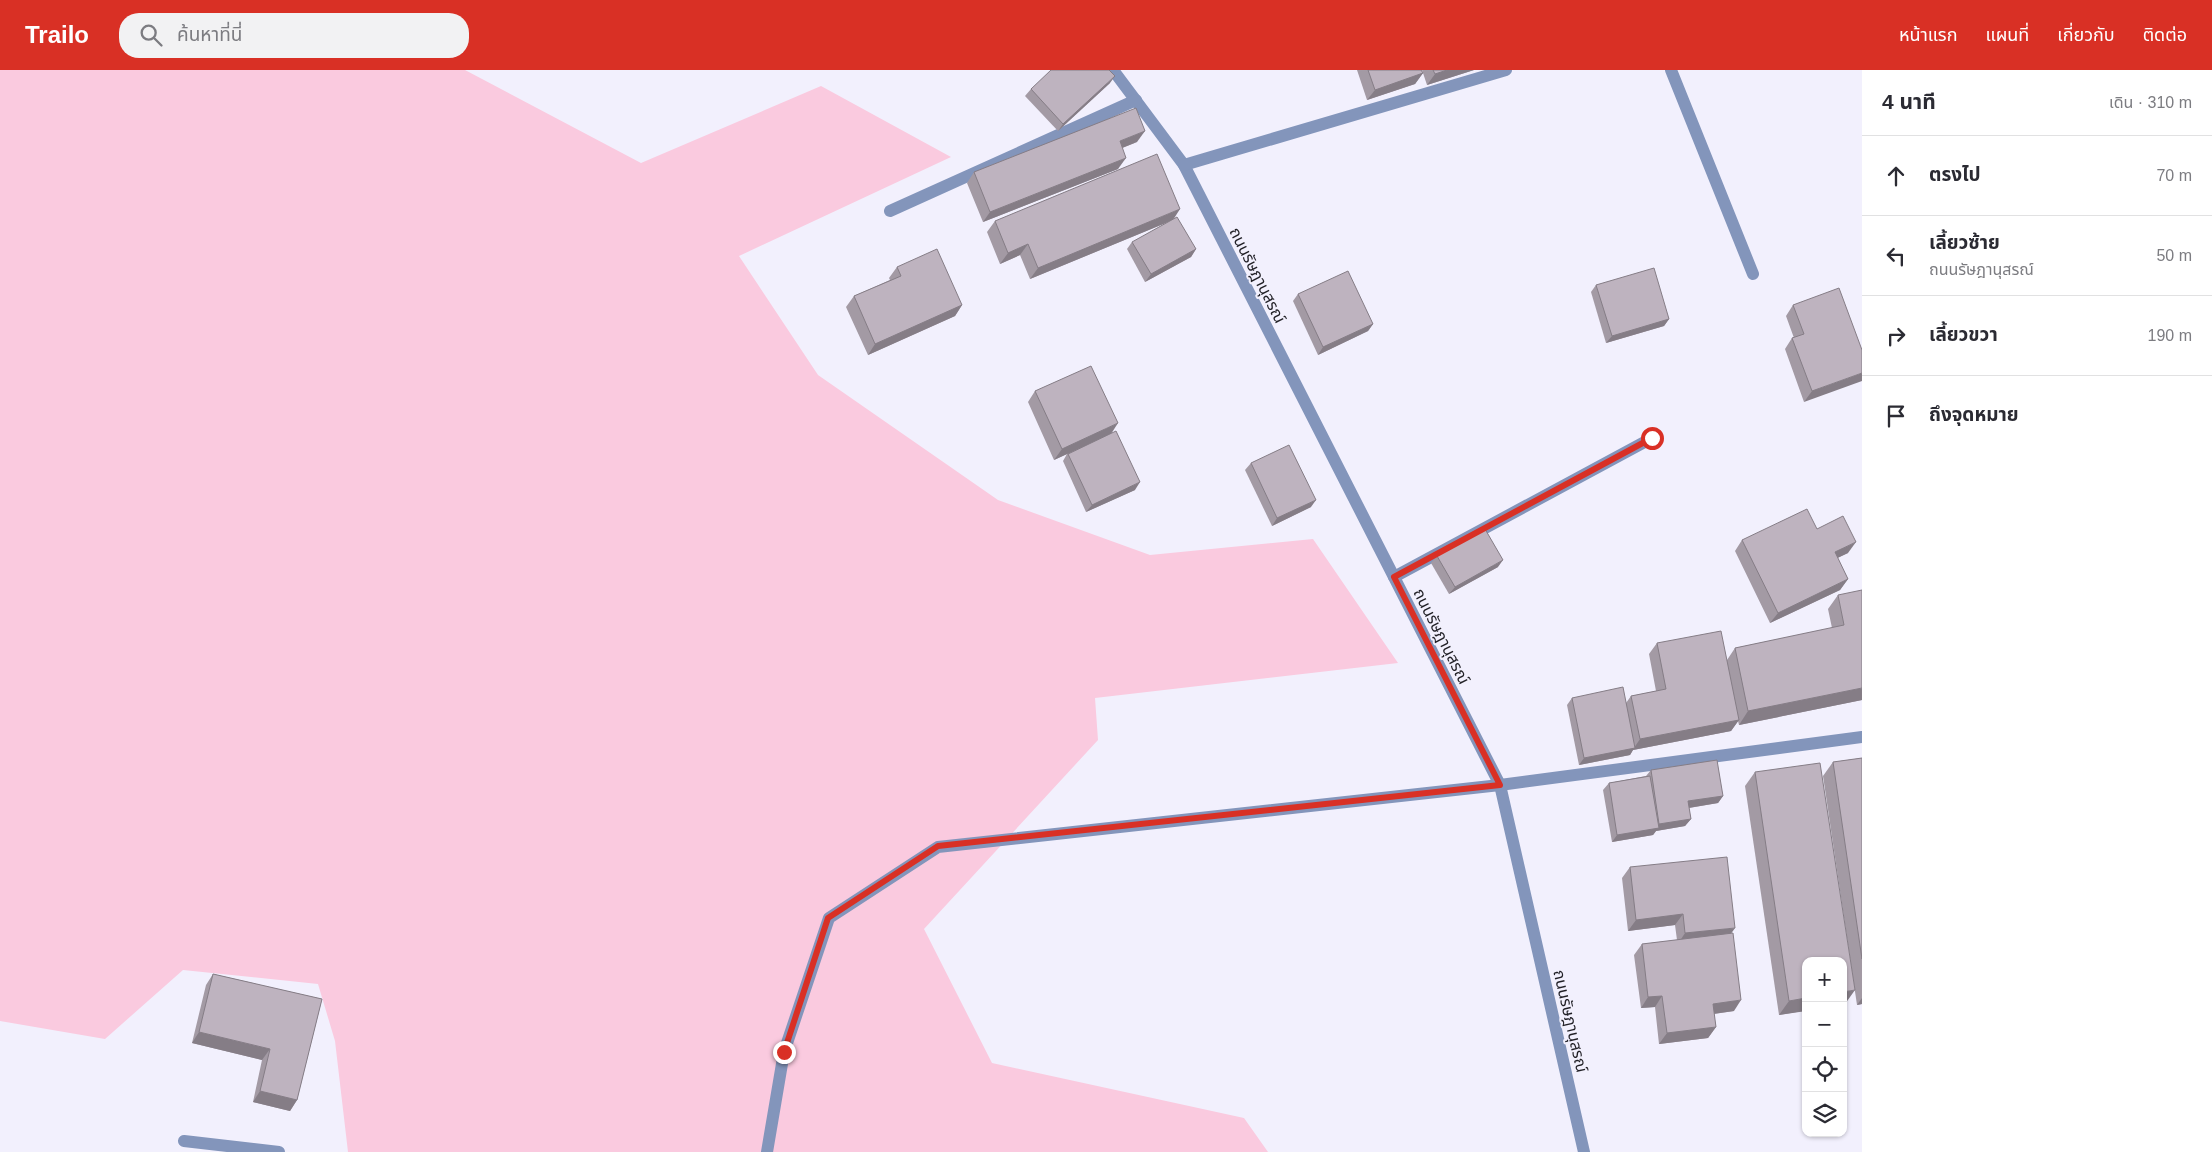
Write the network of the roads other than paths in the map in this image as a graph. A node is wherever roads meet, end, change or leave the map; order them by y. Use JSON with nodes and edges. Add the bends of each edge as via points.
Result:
{"nodes":[{"id":1,"x":1113,"y":70,"type":"edge"},
{"id":2,"x":1506,"y":70,"type":"edge"},
{"id":3,"x":1671,"y":70,"type":"edge"},
{"id":4,"x":1136,"y":100,"type":"junction"},
{"id":5,"x":1184,"y":165,"type":"junction"},
{"id":6,"x":890,"y":211,"type":"dead end"},
{"id":7,"x":1753,"y":274,"type":"dead end"},
{"id":8,"x":1652,"y":438,"type":"dead end"},
{"id":9,"x":1394,"y":577,"type":"junction"},
{"id":10,"x":1862,"y":737,"type":"edge"},
{"id":11,"x":1500,"y":785,"type":"junction"},
{"id":12,"x":184,"y":1141,"type":"dead end"},
{"id":13,"x":279,"y":1152,"type":"edge"},
{"id":14,"x":767,"y":1152,"type":"edge"},
{"id":15,"x":1584,"y":1152,"type":"edge"}],
"edges":[{"from":1,"to":4,"type":"street","name":"ถนนรัษฎานุสรณ์"},
{"from":2,"to":5,"type":"street"},
{"from":3,"to":7,"type":"street"},
{"from":4,"to":5,"type":"street","name":"ถนนรัษฎานุสรณ์"},
{"from":4,"to":6,"type":"street"},
{"from":5,"to":9,"type":"street","name":"ถนนรัษฎานุสรณ์"},
{"from":8,"to":9,"type":"street"},
{"from":9,"to":11,"type":"street","name":"ถนนรัษฎานุสรณ์"},
{"from":10,"to":11,"type":"street"},
{"from":11,"to":14,"type":"street","via":[[938,846],[828,918],[784,1052]]},
{"from":11,"to":15,"type":"street","name":"ถนนรัษฎานุสรณ์"},
{"from":12,"to":13,"type":"street"}]}
